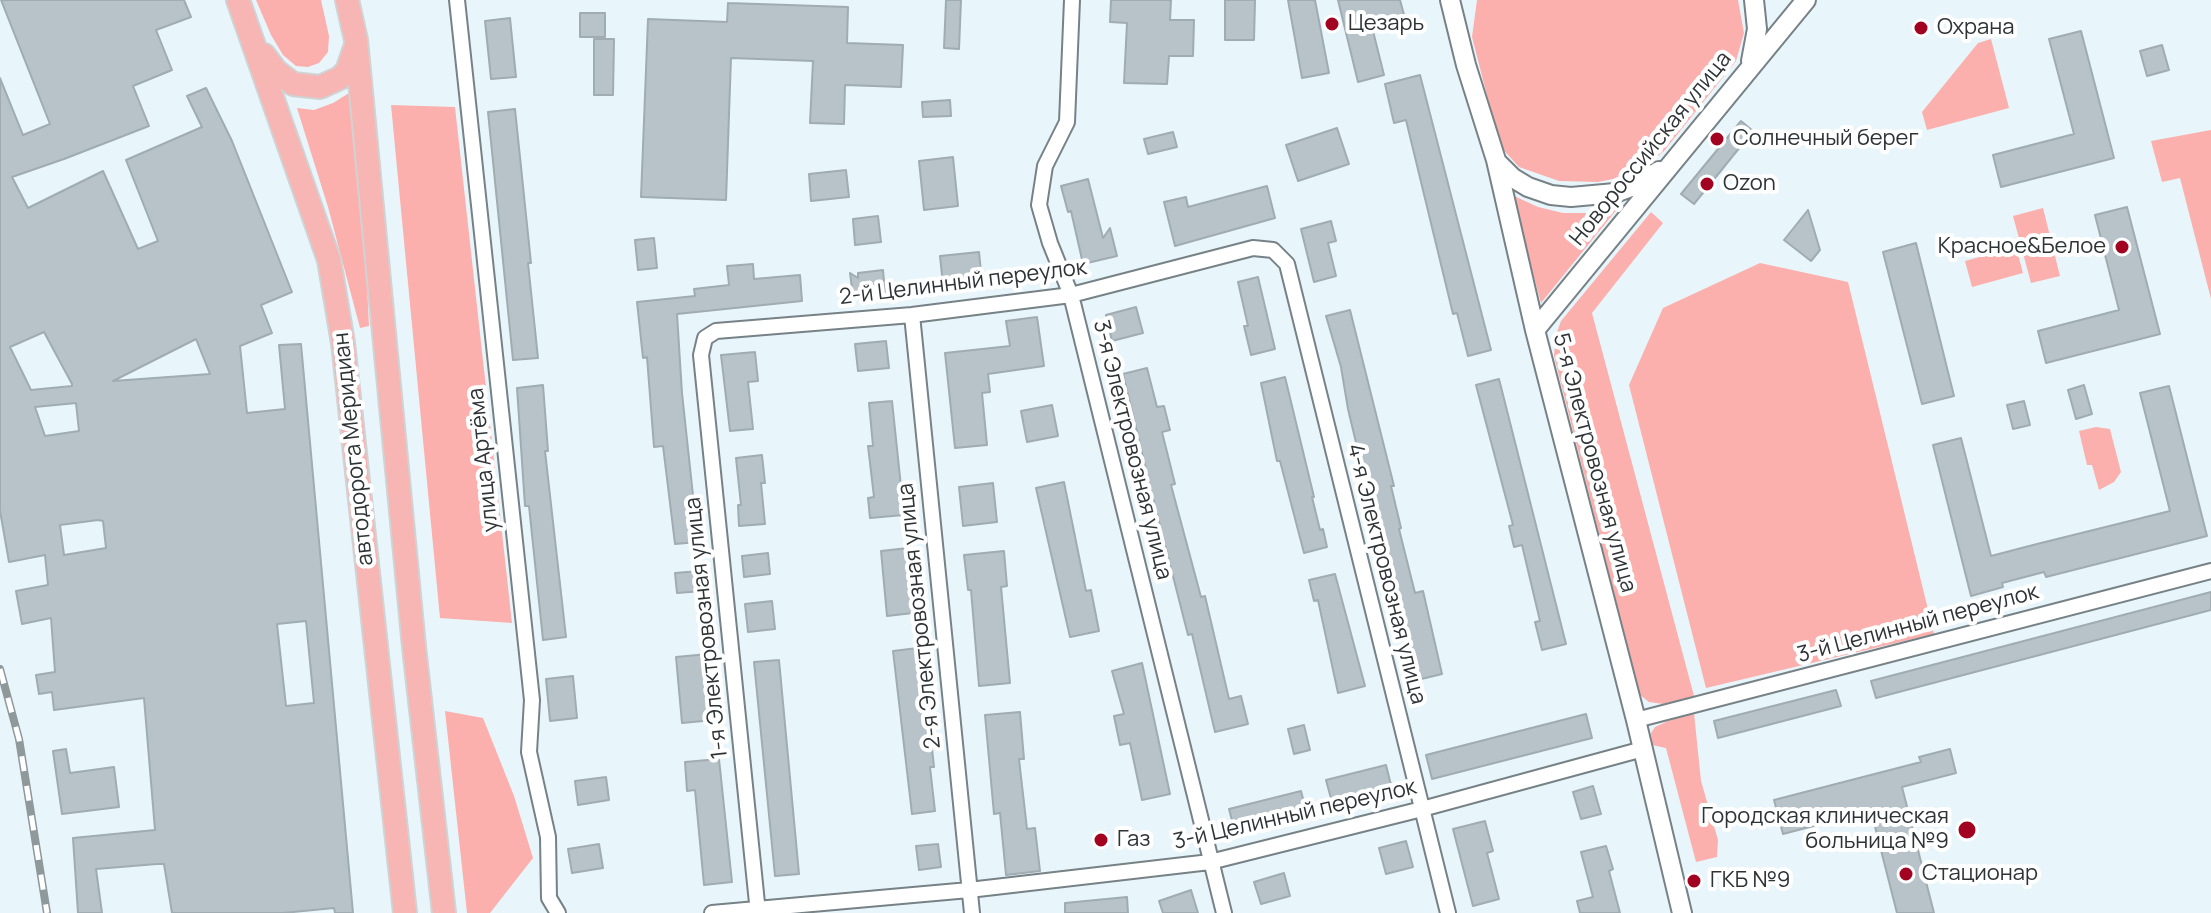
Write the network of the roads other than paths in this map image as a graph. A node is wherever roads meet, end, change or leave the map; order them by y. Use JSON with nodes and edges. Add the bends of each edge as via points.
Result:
{"nodes":[{"id":1,"x":238,"y":0,"type":"edge"},
{"id":2,"x":347,"y":0,"type":"edge"},
{"id":3,"x":457,"y":0,"type":"edge"},
{"id":4,"x":1072,"y":0,"type":"edge"},
{"id":5,"x":1450,"y":0,"type":"edge"},
{"id":6,"x":1462,"y":0,"type":"edge"},
{"id":7,"x":1754,"y":0,"type":"edge"},
{"id":8,"x":1806,"y":0,"type":"edge"},
{"id":9,"x":1456,"y":26,"type":"junction"},
{"id":10,"x":356,"y":40,"type":"junction"},
{"id":11,"x":254,"y":41,"type":"junction"},
{"id":12,"x":1749,"y":68,"type":"junction"},
{"id":13,"x":1496,"y":160,"type":"junction"},
{"id":14,"x":1675,"y":161,"type":"junction"},
{"id":15,"x":1273,"y":250,"type":"joint"},
{"id":16,"x":1071,"y":295,"type":"junction"},
{"id":17,"x":912,"y":315,"type":"junction"},
{"id":18,"x":1535,"y":330,"type":"junction"},
{"id":19,"x":705,"y":338,"type":"joint"},
{"id":20,"x":2211,"y":571,"type":"edge"},
{"id":21,"x":1636,"y":720,"type":"junction"},
{"id":22,"x":1643,"y":749,"type":"junction"},
{"id":23,"x":1422,"y":809,"type":"junction"},
{"id":24,"x":1210,"y":862,"type":"junction"},
{"id":25,"x":969,"y":890,"type":"junction"},
{"id":26,"x":758,"y":911,"type":"edge"},
{"id":27,"x":405,"y":913,"type":"edge"},
{"id":28,"x":444,"y":913,"type":"edge"},
{"id":29,"x":558,"y":913,"type":"edge"},
{"id":30,"x":712,"y":913,"type":"edge"},
{"id":31,"x":972,"y":913,"type":"edge"},
{"id":32,"x":1224,"y":913,"type":"edge"},
{"id":33,"x":1448,"y":913,"type":"edge"},
{"id":34,"x":1682,"y":913,"type":"edge"}],
"edges":[{"from":1,"to":11,"type":"main road","name":"автодорога Меридиан"},
{"from":2,"to":10,"type":"main road","name":"автодорога Меридиан"},
{"from":3,"to":29,"type":"street","name":"улица Артёма","via":[[532,700],[529,752],[548,837],[549,898]]},
{"from":4,"to":16,"type":"street","name":"3-я Электровозная улица","via":[[1067,122],[1045,166],[1039,205]]},
{"from":5,"to":9,"type":"street","name":"5-я Электровозная улица"},
{"from":6,"to":9,"type":"street"},
{"from":7,"to":12,"type":"street","via":[[1757,29]]},
{"from":8,"to":12,"type":"street","name":"Новороссийская улица"},
{"from":9,"to":13,"type":"street","name":"5-я Электровозная улица"},
{"from":10,"to":11,"type":"main road","via":[[347,71],[331,83],[310,88],[284,79]]},
{"from":10,"to":28,"type":"main road","name":"автодорога Меридиан"},
{"from":11,"to":27,"type":"main road","name":"автодорога Меридиан","via":[[331,271]]},
{"from":12,"to":14,"type":"street","name":"Новороссийская улица"},
{"from":13,"to":14,"type":"street","via":[[1513,178],[1536,190],[1582,198],[1626,190]]},
{"from":13,"to":18,"type":"street","name":"5-я Электровозная улица"},
{"from":14,"to":18,"type":"street","name":"Новороссийская улица"},
{"from":15,"to":16,"type":"street","name":"2-й Целинный переулок","via":[[1253,248]]},
{"from":15,"to":23,"type":"street","name":"4-я Электровозная улица","via":[[1287,264]]},
{"from":16,"to":17,"type":"street","name":"2-й Целинный переулок"},
{"from":16,"to":24,"type":"street","name":"3-я Электровозная улица"},
{"from":17,"to":19,"type":"street","name":"2-й Целинный переулок","via":[[716,331]]},
{"from":17,"to":25,"type":"street","name":"2-я Электровозная улица"},
{"from":18,"to":21,"type":"street","name":"5-я Электровозная улица"},
{"from":19,"to":26,"type":"street","name":"1-я Электровозная улица","via":[[701,355]]},
{"from":20,"to":21,"type":"street","name":"3-й Целинный переулок"},
{"from":21,"to":22,"type":"street","name":"5-я Электровозная улица"},
{"from":22,"to":23,"type":"street","name":"3-й Целинный переулок"},
{"from":22,"to":34,"type":"street","name":"5-я Электровозная улица"},
{"from":23,"to":24,"type":"street","name":"3-й Целинный переулок"},
{"from":23,"to":33,"type":"street","name":"4-я Электровозная улица"},
{"from":24,"to":25,"type":"street","name":"3-й Целинный переулок"},
{"from":24,"to":32,"type":"street","name":"3-я Электровозная улица"},
{"from":25,"to":26,"type":"street","name":"3-й Целинный переулок"},
{"from":25,"to":31,"type":"street","name":"2-я Электровозная улица"},
{"from":26,"to":30,"type":"street","name":"3-й Целинный переулок"}]}
